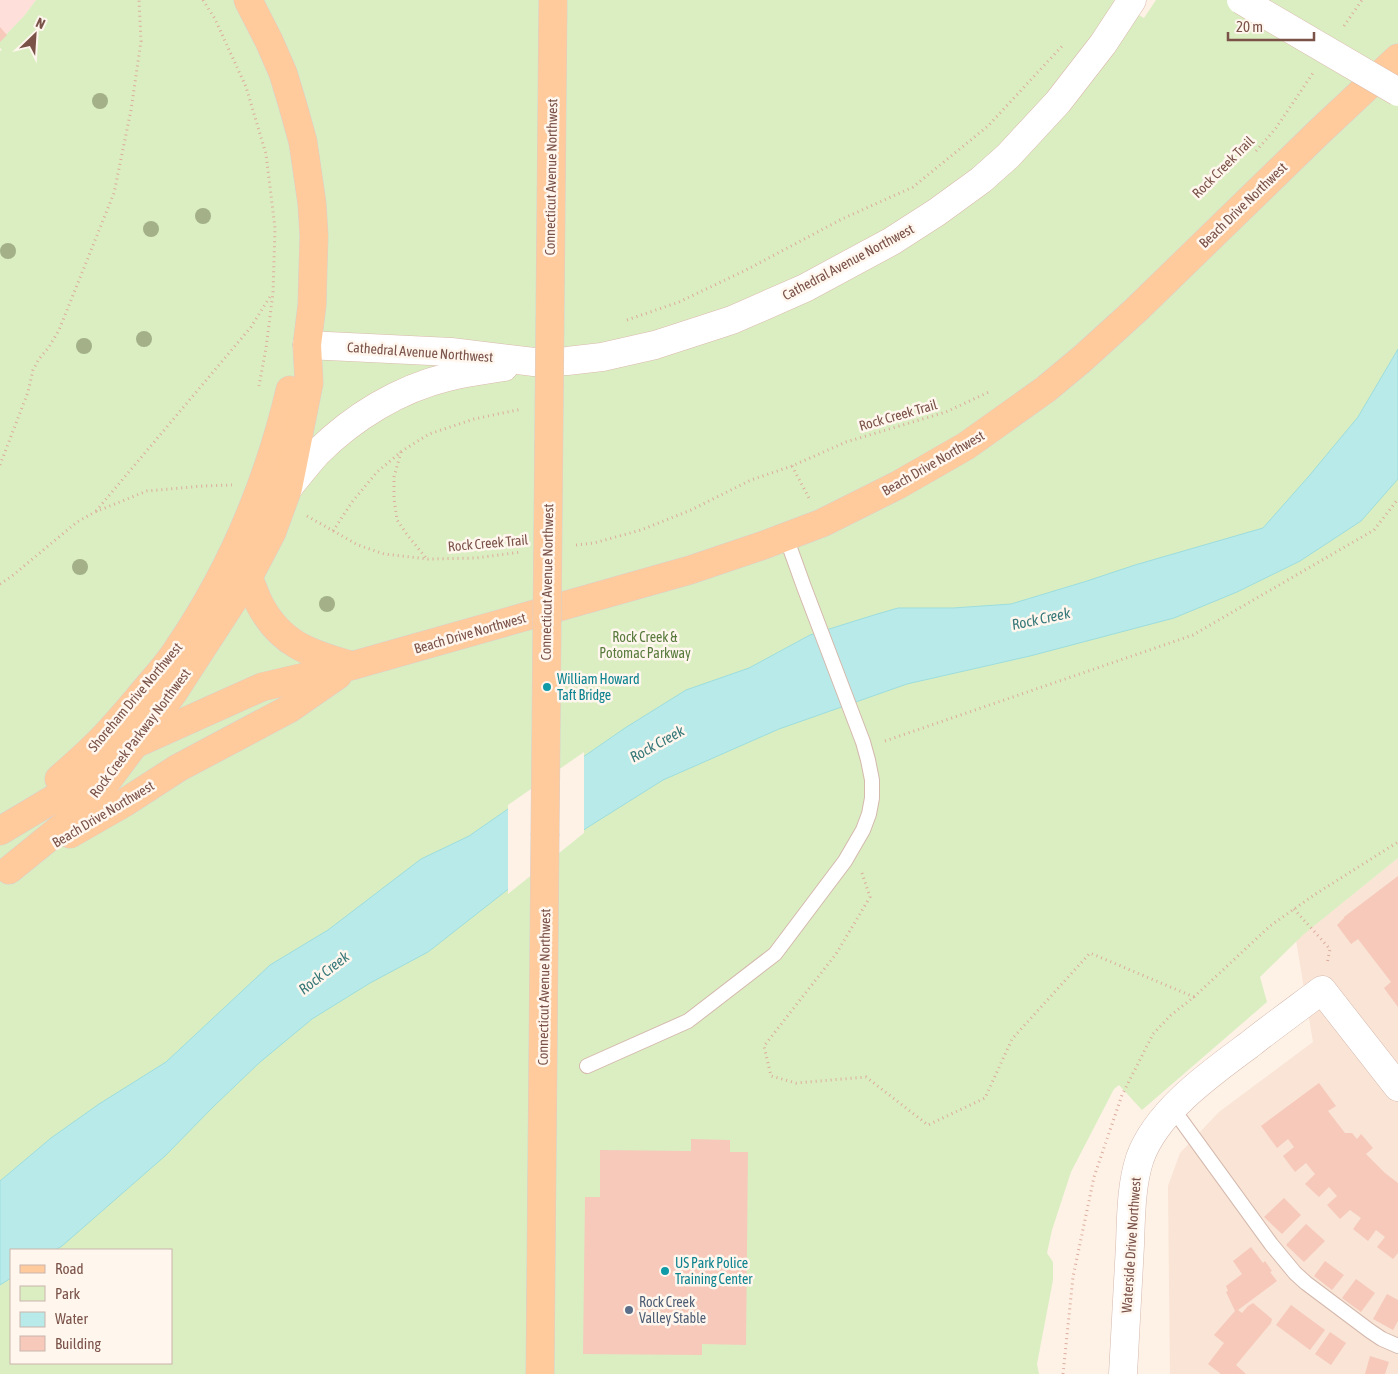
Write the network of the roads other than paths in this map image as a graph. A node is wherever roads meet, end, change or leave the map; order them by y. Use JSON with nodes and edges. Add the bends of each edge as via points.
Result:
{"nodes":[{"id":1,"x":248,"y":0,"type":"edge"},
{"id":2,"x":553,"y":0,"type":"edge"},
{"id":3,"x":1132,"y":0,"type":"edge"},
{"id":4,"x":1241,"y":0,"type":"edge"},
{"id":5,"x":1398,"y":58,"type":"edge"},
{"id":6,"x":1398,"y":92,"type":"edge"},
{"id":7,"x":307,"y":344,"type":"junction"},
{"id":8,"x":534,"y":362,"type":"junction"},
{"id":9,"x":288,"y":488,"type":"junction"},
{"id":10,"x":786,"y":537,"type":"junction"},
{"id":11,"x":234,"y":551,"type":"junction"},
{"id":12,"x":249,"y":576,"type":"junction"},
{"id":13,"x":351,"y":666,"type":"junction"},
{"id":14,"x":133,"y":745,"type":"junction"},
{"id":15,"x":2,"y":830,"type":"edge"},
{"id":16,"x":4,"y":872,"type":"edge"},
{"id":17,"x":587,"y":1066,"type":"dead end"},
{"id":18,"x":1398,"y":1087,"type":"edge"},
{"id":19,"x":1173,"y":1108,"type":"junction"},
{"id":20,"x":1398,"y":1346,"type":"edge"},
{"id":21,"x":540,"y":1374,"type":"edge"},
{"id":22,"x":1123,"y":1374,"type":"edge"}],
"edges":[{"from":1,"to":7,"type":"main road","name":"Shoreham Drive Northwest","via":[[283,73],[307,165],[314,236]]},
{"from":2,"to":21,"type":"main road","name":"Connecticut Avenue Northwest","bridge":true},
{"from":3,"to":8,"type":"street","name":"Cathedral Avenue Northwest","via":[[1058,102],[1008,156],[952,202],[892,241],[805,288],[732,320],[654,345],[602,357]]},
{"from":4,"to":6,"type":"street","bridge":true},
{"from":5,"to":10,"type":"main road","name":"Beach Drive Northwest","via":[[1094,349],[1046,389],[950,456],[822,523]]},
{"from":7,"to":8,"type":"street","name":"Cathedral Avenue Northwest","via":[[451,352]]},
{"from":7,"to":9,"type":"main road","name":"Shoreham Drive Northwest","via":[[310,383]]},
{"from":7,"to":11,"type":"main road","name":"Shoreham Drive Northwest","via":[[294,376],[259,494]]},
{"from":8,"to":9,"type":"street","name":"Cathedral Avenue Northwest","via":[[448,377],[412,388],[386,401],[347,426],[317,453]]},
{"from":9,"to":12,"type":"main road","name":"Shoreham Drive Northwest","via":[[272,532]]},
{"from":10,"to":13,"type":"main road","name":"Beach Drive Northwest","via":[[690,570]]},
{"from":10,"to":17,"type":"lane","via":[[868,760],[872,789],[863,830],[845,861],[775,954],[688,1021]]},
{"from":11,"to":12,"type":"main road"},
{"from":11,"to":15,"type":"main road","name":"Shoreham Drive Northwest","via":[[181,644],[158,674],[94,748]]},
{"from":12,"to":13,"type":"main road","via":[[259,603],[281,633],[316,656]]},
{"from":12,"to":14,"type":"main road","name":"Rock Creek Parkway Northwest","via":[[172,693]]},
{"from":13,"to":14,"type":"main road","name":"Beach Drive Northwest","via":[[262,687]]},
{"from":13,"to":16,"type":"main road","name":"Beach Drive Northwest","via":[[289,709],[178,768]]},
{"from":14,"to":15,"type":"main road","name":"Beach Drive Northwest","via":[[72,788]]},
{"from":14,"to":16,"type":"main road","name":"Rock Creek Parkway Northwest","via":[[107,782],[78,814]]},
{"from":18,"to":19,"type":"street","name":"Waterside Drive Northwest","via":[[1322,990],[1216,1069]]},
{"from":19,"to":20,"type":"lane","via":[[1271,1244],[1295,1272],[1370,1331]]},
{"from":19,"to":22,"type":"street","name":"Waterside Drive Northwest","via":[[1154,1131],[1140,1157],[1135,1178]]}]}
